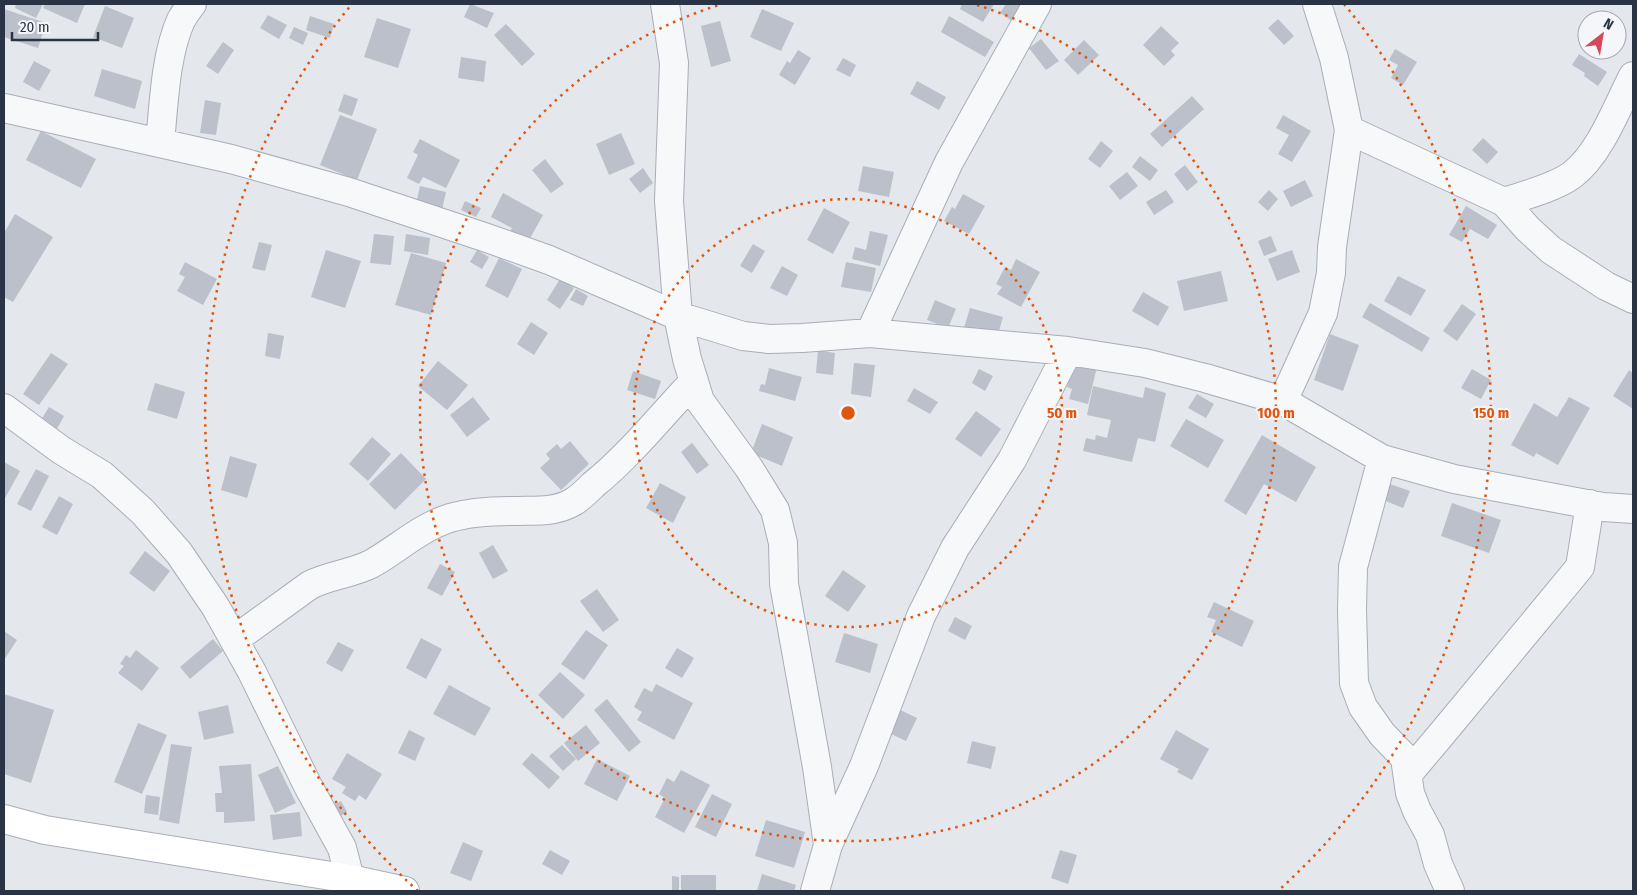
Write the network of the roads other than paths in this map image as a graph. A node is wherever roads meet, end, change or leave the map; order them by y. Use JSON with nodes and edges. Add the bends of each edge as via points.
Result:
{"nodes":[{"id":1,"x":192,"y":4,"type":"edge"},
{"id":2,"x":665,"y":4,"type":"edge"},
{"id":3,"x":1037,"y":4,"type":"edge"},
{"id":4,"x":1317,"y":4,"type":"edge"},
{"id":5,"x":1633,"y":76,"type":"edge"},
{"id":6,"x":4,"y":108,"type":"edge"},
{"id":7,"x":1349,"y":130,"type":"junction"},
{"id":8,"x":160,"y":142,"type":"junction"},
{"id":9,"x":1504,"y":202,"type":"junction"},
{"id":10,"x":1633,"y":299,"type":"edge"},
{"id":11,"x":678,"y":316,"type":"junction"},
{"id":12,"x":870,"y":333,"type":"junction"},
{"id":13,"x":1068,"y":351,"type":"junction"},
{"id":14,"x":694,"y":382,"type":"junction"},
{"id":15,"x":1283,"y":401,"type":"junction"},
{"id":16,"x":4,"y":408,"type":"edge"},
{"id":17,"x":1382,"y":459,"type":"junction"},
{"id":18,"x":1590,"y":504,"type":"junction"},
{"id":19,"x":1633,"y":509,"type":"edge"},
{"id":20,"x":234,"y":640,"type":"junction"},
{"id":21,"x":1408,"y":774,"type":"junction"},
{"id":22,"x":4,"y":819,"type":"edge"},
{"id":23,"x":828,"y":845,"type":"junction"},
{"id":24,"x":357,"y":885,"type":"edge"},
{"id":25,"x":405,"y":891,"type":"edge"},
{"id":26,"x":815,"y":891,"type":"edge"},
{"id":27,"x":1450,"y":891,"type":"edge"}],
"edges":[{"from":1,"to":8,"type":"street","via":[[182,20],[170,59]]},
{"from":2,"to":11,"type":"street","via":[[674,63],[669,201]]},
{"from":3,"to":12,"type":"street","via":[[949,162]]},
{"from":4,"to":7,"type":"street","via":[[1334,58]]},
{"from":5,"to":9,"type":"street","via":[[1596,149],[1572,175]]},
{"from":6,"to":8,"type":"street"},
{"from":7,"to":9,"type":"street"},
{"from":7,"to":15,"type":"street","via":[[1323,313]]},
{"from":8,"to":11,"type":"street","via":[[349,192],[469,232],[549,260]]},
{"from":9,"to":10,"type":"street","via":[[1551,250],[1606,286]]},
{"from":11,"to":12,"type":"street","via":[[743,336],[769,339]]},
{"from":11,"to":14,"type":"street"},
{"from":12,"to":13,"type":"street"},
{"from":13,"to":15,"type":"street","via":[[1145,363]]},
{"from":13,"to":23,"type":"street","via":[[1012,460],[955,548],[921,616],[864,766]]},
{"from":14,"to":20,"type":"street","via":[[608,473],[573,502],[546,512],[479,512],[450,518],[427,528],[373,563],[310,585]]},
{"from":14,"to":23,"type":"street","via":[[700,400],[775,510],[782,543],[784,584]]},
{"from":15,"to":17,"type":"street"},
{"from":16,"to":20,"type":"street","via":[[61,450],[102,475],[142,512],[178,553]]},
{"from":17,"to":18,"type":"street","via":[[1454,479]]},
{"from":17,"to":21,"type":"street","via":[[1353,567],[1354,683],[1363,707],[1405,758]]},
{"from":18,"to":19,"type":"street"},
{"from":18,"to":21,"type":"street","via":[[1580,567]]},
{"from":20,"to":24,"type":"street","via":[[342,848]]},
{"from":21,"to":27,"type":"street","via":[[1410,793],[1430,835]]},
{"from":22,"to":24,"type":"street","via":[[44,830]]},
{"from":23,"to":26,"type":"street"},
{"from":24,"to":25,"type":"street"}]}
